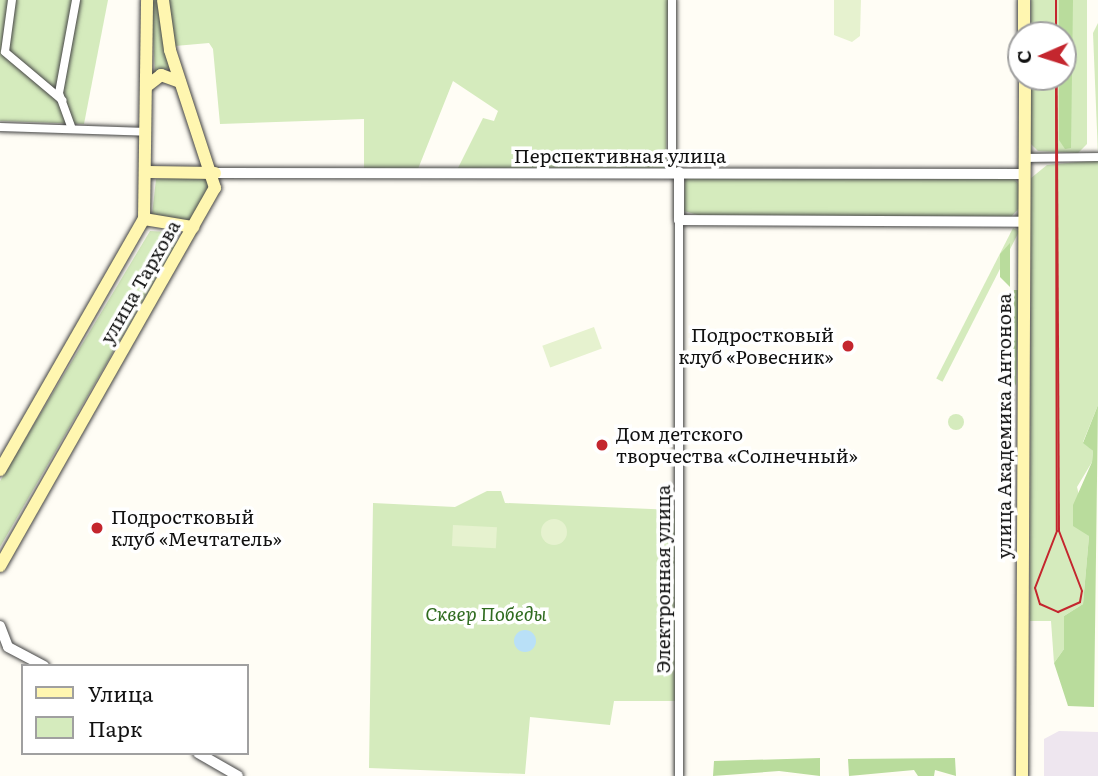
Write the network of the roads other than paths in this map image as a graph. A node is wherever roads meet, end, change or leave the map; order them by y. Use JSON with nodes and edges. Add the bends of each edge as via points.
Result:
{"nodes":[{"id":1,"x":12,"y":0,"type":"edge"},
{"id":2,"x":76,"y":0,"type":"edge"},
{"id":3,"x":147,"y":0,"type":"edge"},
{"id":4,"x":163,"y":0,"type":"edge"},
{"id":5,"x":671,"y":0,"type":"edge"},
{"id":6,"x":1024,"y":0,"type":"edge"},
{"id":7,"x":1024,"y":21,"type":"edge"},
{"id":8,"x":180,"y":82,"type":"junction"},
{"id":9,"x":147,"y":86,"type":"junction"},
{"id":10,"x":1025,"y":91,"type":"edge"},
{"id":11,"x":62,"y":100,"type":"junction"},
{"id":12,"x":0,"y":127,"type":"edge"},
{"id":13,"x":72,"y":128,"type":"junction"},
{"id":14,"x":147,"y":132,"type":"junction"},
{"id":15,"x":1098,"y":157,"type":"edge"},
{"id":16,"x":1025,"y":158,"type":"junction"},
{"id":17,"x":148,"y":172,"type":"junction"},
{"id":18,"x":215,"y":173,"type":"junction"},
{"id":19,"x":676,"y":173,"type":"junction"},
{"id":20,"x":1025,"y":174,"type":"junction"},
{"id":21,"x":144,"y":219,"type":"junction"},
{"id":22,"x":679,"y":220,"type":"junction"},
{"id":23,"x":1025,"y":222,"type":"junction"},
{"id":24,"x":193,"y":227,"type":"junction"},
{"id":25,"x":0,"y":470,"type":"edge"},
{"id":26,"x":1,"y":561,"type":"edge"},
{"id":27,"x":0,"y":626,"type":"edge"},
{"id":28,"x":4,"y":648,"type":"edge"},
{"id":29,"x":40,"y":664,"type":"edge"},
{"id":30,"x":201,"y":755,"type":"edge"},
{"id":31,"x":238,"y":776,"type":"edge"},
{"id":32,"x":679,"y":776,"type":"edge"},
{"id":33,"x":1022,"y":776,"type":"edge"}],
"edges":[{"from":1,"to":11,"type":"street","via":[[5,52]]},
{"from":2,"to":11,"type":"street"},
{"from":3,"to":9,"type":"main road","name":"улица Тархова"},
{"from":4,"to":8,"type":"main road"},
{"from":5,"to":19,"type":"street","name":"Электронная улица"},
{"from":6,"to":7,"type":"main road"},
{"from":8,"to":9,"type":"main road","via":[[161,75]]},
{"from":8,"to":18,"type":"main road"},
{"from":9,"to":14,"type":"main road","name":"улица Тархова"},
{"from":10,"to":16,"type":"main road","name":"улица Академика Антонова"},
{"from":11,"to":13,"type":"street"},
{"from":12,"to":13,"type":"street"},
{"from":13,"to":14,"type":"street"},
{"from":14,"to":17,"type":"main road","name":"улица Тархова"},
{"from":15,"to":16,"type":"street"},
{"from":16,"to":20,"type":"main road","name":"улица Академика Антонова"},
{"from":17,"to":18,"type":"main road"},
{"from":17,"to":21,"type":"main road","name":"улица Тархова"},
{"from":18,"to":19,"type":"street","name":"Перспективная улица"},
{"from":18,"to":24,"type":"main road","name":"улица Тархова","via":[[215,188]]},
{"from":19,"to":20,"type":"street","name":"Перспективная улица"},
{"from":19,"to":22,"type":"street","name":"Электронная улица"},
{"from":20,"to":23,"type":"main road","name":"улица Академика Антонова"},
{"from":21,"to":24,"type":"main road"},
{"from":21,"to":25,"type":"main road","name":"улица Тархова"},
{"from":22,"to":23,"type":"street"},
{"from":22,"to":32,"type":"street","name":"Электронная улица"},
{"from":23,"to":33,"type":"main road","name":"улица Академика Антонова"},
{"from":24,"to":26,"type":"main road","name":"улица Тархова"},
{"from":27,"to":28,"type":"street"},
{"from":28,"to":29,"type":"street"},
{"from":30,"to":31,"type":"street"}]}
